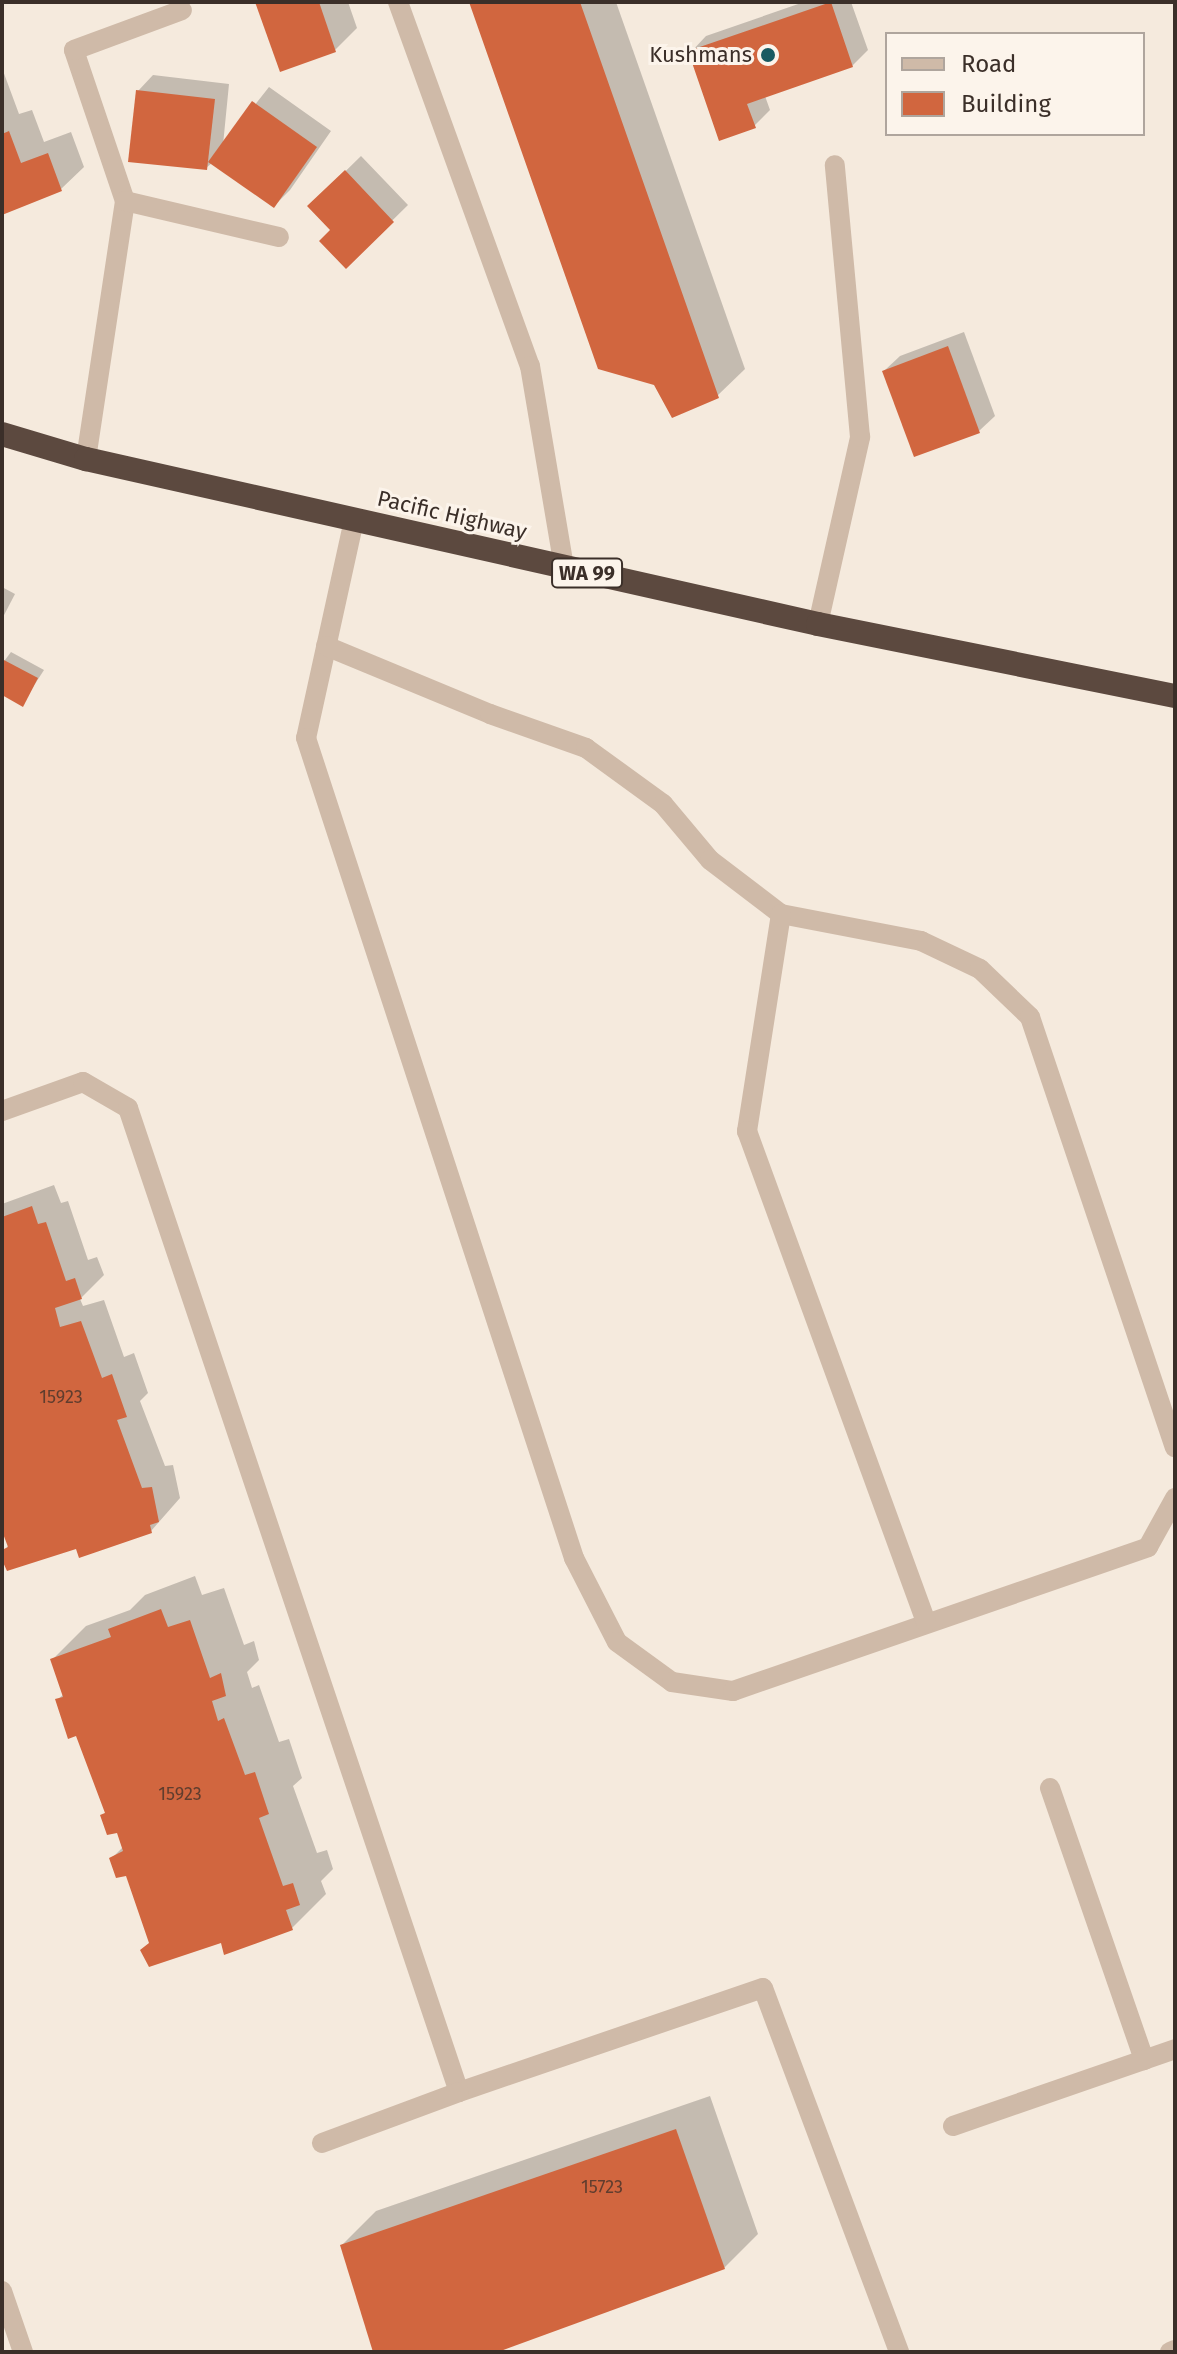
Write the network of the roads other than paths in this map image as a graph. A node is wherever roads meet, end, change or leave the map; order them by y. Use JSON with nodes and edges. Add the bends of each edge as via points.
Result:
{"nodes":[{"id":1,"x":398,"y":2,"type":"edge"},
{"id":2,"x":182,"y":10,"type":"dead end"},
{"id":3,"x":835,"y":165,"type":"dead end"},
{"id":4,"x":125,"y":201,"type":"junction"},
{"id":5,"x":279,"y":237,"type":"dead end"},
{"id":6,"x":2,"y":434,"type":"edge"},
{"id":7,"x":86,"y":459,"type":"junction"},
{"id":8,"x":354,"y":520,"type":"junction"},
{"id":9,"x":564,"y":567,"type":"junction"},
{"id":10,"x":818,"y":624,"type":"junction"},
{"id":11,"x":326,"y":646,"type":"junction"},
{"id":12,"x":1175,"y":696,"type":"edge"},
{"id":13,"x":781,"y":914,"type":"junction"},
{"id":14,"x":2,"y":1111,"type":"edge"},
{"id":15,"x":1175,"y":1447,"type":"edge"},
{"id":16,"x":1175,"y":1498,"type":"edge"},
{"id":17,"x":926,"y":1622,"type":"junction"},
{"id":18,"x":1050,"y":1788,"type":"dead end"},
{"id":19,"x":1175,"y":2049,"type":"edge"},
{"id":20,"x":1144,"y":2060,"type":"junction"},
{"id":21,"x":459,"y":2092,"type":"junction"},
{"id":22,"x":953,"y":2126,"type":"dead end"},
{"id":23,"x":322,"y":2143,"type":"dead end"},
{"id":24,"x":2,"y":2291,"type":"edge"},
{"id":25,"x":23,"y":2352,"type":"edge"},
{"id":26,"x":899,"y":2352,"type":"edge"}],
"edges":[{"from":1,"to":9,"type":"street","via":[[530,366]]},
{"from":2,"to":4,"type":"street","via":[[74,50]]},
{"from":3,"to":10,"type":"street","via":[[860,437]]},
{"from":4,"to":5,"type":"street"},
{"from":4,"to":7,"type":"street"},
{"from":6,"to":7,"type":"highway","name":"Pacific Highway","number":"WA 99"},
{"from":7,"to":8,"type":"highway","name":"Pacific Highway","number":"WA 99"},
{"from":8,"to":9,"type":"highway","name":"Pacific Highway","number":"WA 99"},
{"from":8,"to":11,"type":"street"},
{"from":9,"to":10,"type":"highway","name":"Pacific Highway","number":"WA 99"},
{"from":10,"to":12,"type":"highway","name":"Pacific Highway","number":"WA 99"},
{"from":11,"to":13,"type":"street","via":[[586,748],[663,804],[710,860]]},
{"from":11,"to":17,"type":"street","via":[[306,738],[574,1558],[617,1642],[672,1682],[733,1691]]},
{"from":13,"to":15,"type":"street","via":[[921,941],[980,969],[1030,1017]]},
{"from":13,"to":17,"type":"street","via":[[747,1131]]},
{"from":14,"to":21,"type":"street","via":[[83,1082],[128,1108]]},
{"from":16,"to":17,"type":"street","via":[[1148,1547]]},
{"from":18,"to":20,"type":"street"},
{"from":19,"to":20,"type":"street"},
{"from":20,"to":22,"type":"street"},
{"from":21,"to":23,"type":"street"},
{"from":21,"to":26,"type":"street","via":[[763,1988]]},
{"from":24,"to":25,"type":"street"}]}
